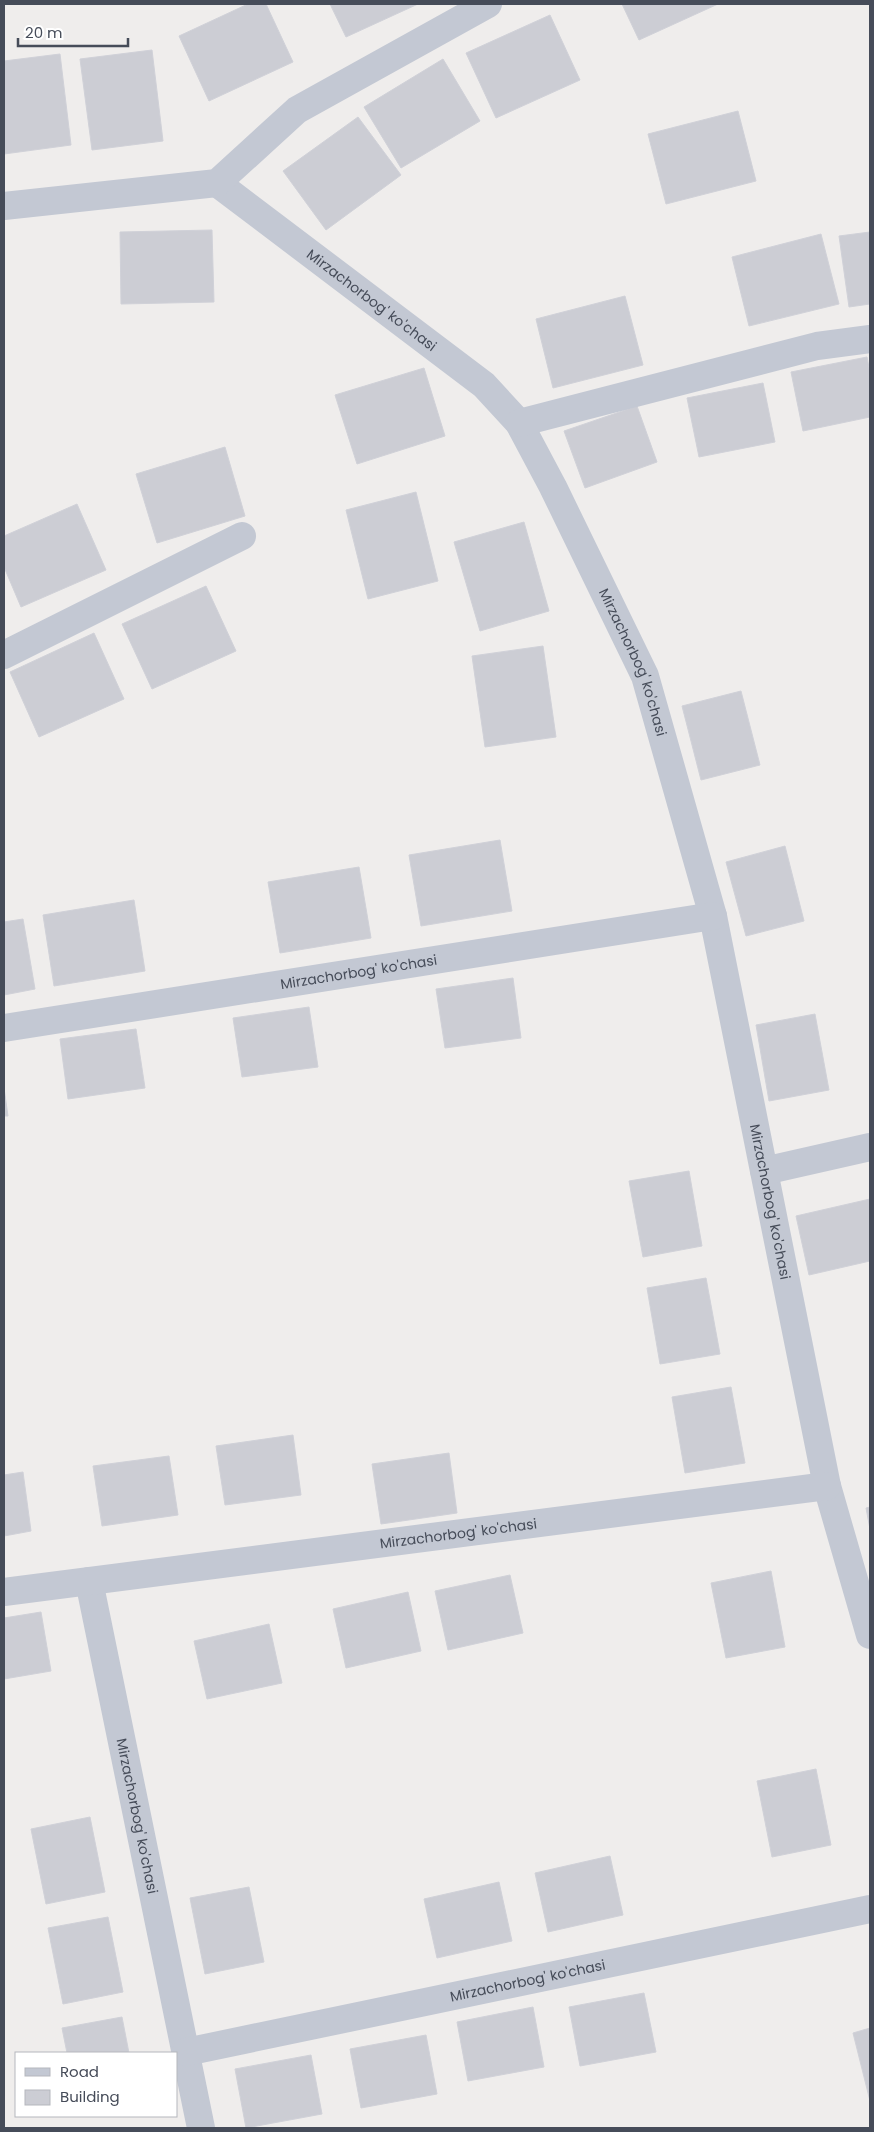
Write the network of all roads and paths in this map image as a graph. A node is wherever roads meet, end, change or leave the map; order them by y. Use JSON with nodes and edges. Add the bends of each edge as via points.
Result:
{"nodes":[{"id":1,"x":488,"y":4,"type":"edge"},
{"id":2,"x":217,"y":183,"type":"junction"},
{"id":3,"x":4,"y":206,"type":"edge"},
{"id":4,"x":870,"y":338,"type":"edge"},
{"id":5,"x":519,"y":423,"type":"junction"},
{"id":6,"x":242,"y":536,"type":"dead end"},
{"id":7,"x":4,"y":654,"type":"edge"},
{"id":8,"x":713,"y":916,"type":"junction"},
{"id":9,"x":4,"y":1028,"type":"edge"},
{"id":10,"x":870,"y":1147,"type":"edge"},
{"id":11,"x":764,"y":1171,"type":"junction"},
{"id":12,"x":827,"y":1486,"type":"junction"},
{"id":13,"x":89,"y":1581,"type":"junction"},
{"id":14,"x":4,"y":1592,"type":"edge"},
{"id":15,"x":870,"y":1636,"type":"edge"},
{"id":16,"x":870,"y":1909,"type":"edge"},
{"id":17,"x":186,"y":2052,"type":"junction"},
{"id":18,"x":201,"y":2128,"type":"edge"}],
"edges":[{"from":1,"to":2,"type":"street","via":[[297,110]]},
{"from":2,"to":3,"type":"street"},
{"from":2,"to":5,"type":"street","name":"Mirzachorbog' ko'chasi","via":[[484,385]]},
{"from":4,"to":5,"type":"street","via":[[817,346]]},
{"from":5,"to":8,"type":"street","name":"Mirzachorbog' ko'chasi","via":[[554,487],[645,676]]},
{"from":6,"to":7,"type":"street"},
{"from":8,"to":9,"type":"street","name":"Mirzachorbog' ko'chasi"},
{"from":8,"to":11,"type":"street","name":"Mirzachorbog' ko'chasi"},
{"from":10,"to":11,"type":"street"},
{"from":11,"to":12,"type":"street","name":"Mirzachorbog' ko'chasi"},
{"from":12,"to":13,"type":"street","name":"Mirzachorbog' ko'chasi"},
{"from":12,"to":15,"type":"street","name":"Mirzachorbog' ko'chasi"},
{"from":13,"to":14,"type":"street","name":"Mirzachorbog' ko'chasi"},
{"from":13,"to":17,"type":"street","name":"Mirzachorbog' ko'chasi"},
{"from":16,"to":17,"type":"street","name":"Mirzachorbog' ko'chasi"},
{"from":17,"to":18,"type":"street","name":"Mirzachorbog' ko'chasi"}]}
